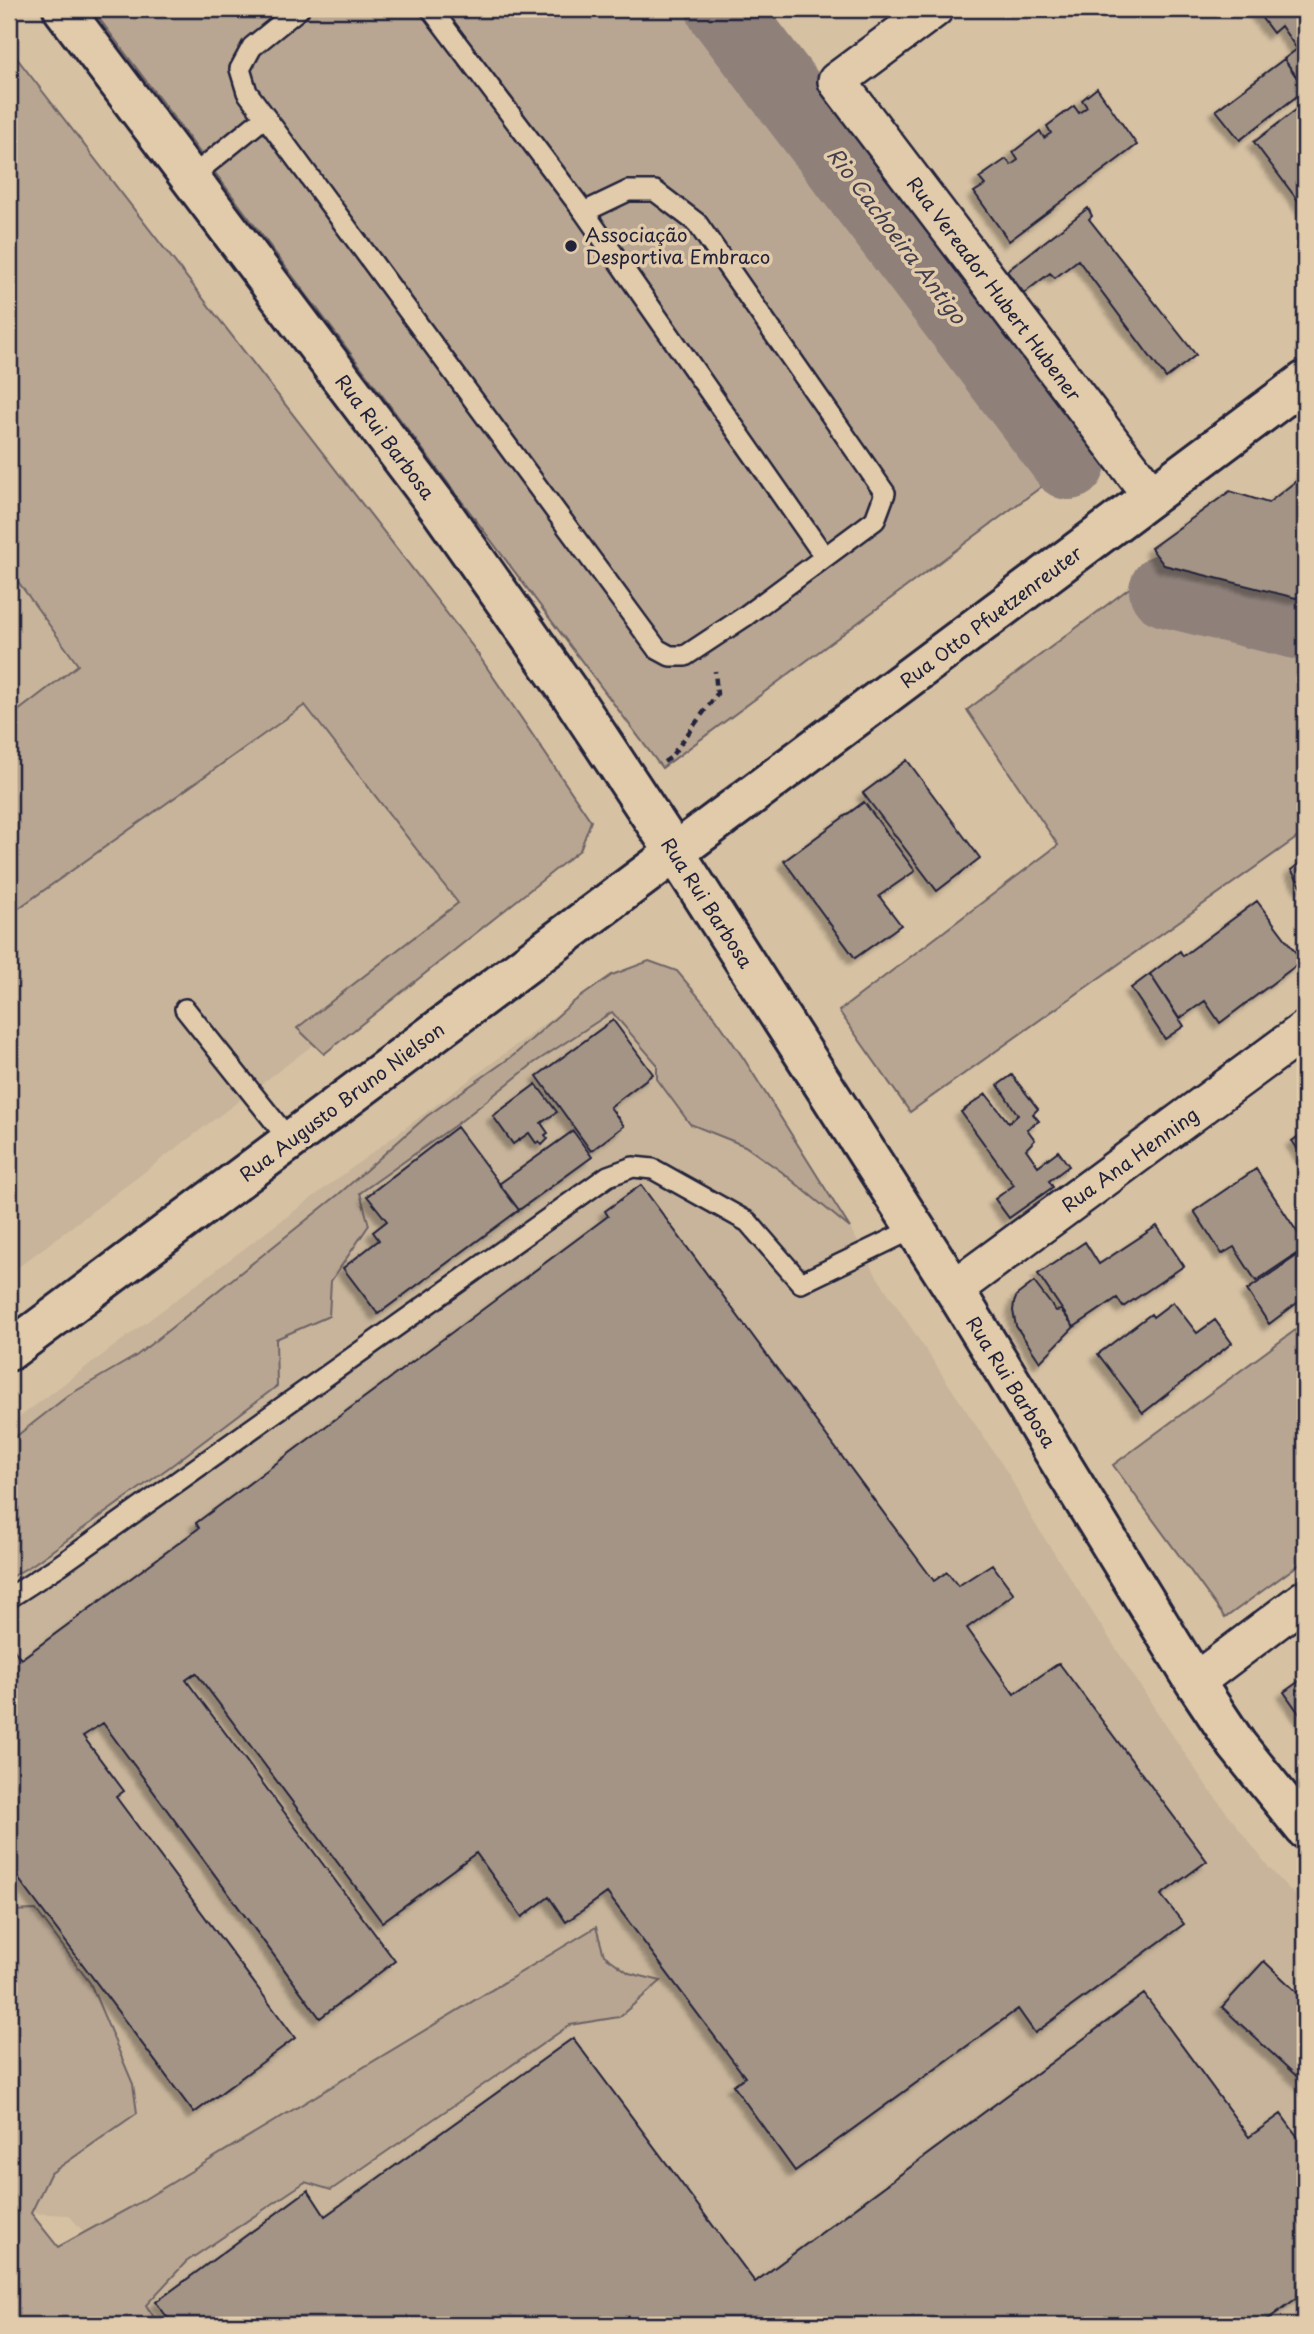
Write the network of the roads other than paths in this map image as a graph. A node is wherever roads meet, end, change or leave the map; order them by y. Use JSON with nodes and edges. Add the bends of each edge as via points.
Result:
{"nodes":[{"id":1,"x":63,"y":9,"type":"edge"},
{"id":2,"x":299,"y":9,"type":"edge"},
{"id":3,"x":432,"y":9,"type":"edge"},
{"id":4,"x":934,"y":9,"type":"edge"},
{"id":5,"x":265,"y":117,"type":"junction"},
{"id":6,"x":190,"y":178,"type":"junction"},
{"id":7,"x":584,"y":212,"type":"junction"},
{"id":8,"x":1305,"y":381,"type":"edge"},
{"id":9,"x":1152,"y":496,"type":"junction"},
{"id":10,"x":824,"y":556,"type":"junction"},
{"id":11,"x":676,"y":854,"type":"junction"},
{"id":12,"x":185,"y":1009,"type":"dead end"},
{"id":13,"x":1305,"y":1030,"type":"edge"},
{"id":14,"x":290,"y":1141,"type":"junction"},
{"id":15,"x":915,"y":1228,"type":"junction"},
{"id":16,"x":954,"y":1289,"type":"junction"},
{"id":17,"x":9,"y":1350,"type":"edge"},
{"id":18,"x":9,"y":1598,"type":"edge"},
{"id":19,"x":1305,"y":1599,"type":"edge"},
{"id":20,"x":1195,"y":1682,"type":"junction"},
{"id":21,"x":1305,"y":1829,"type":"edge"}],
"edges":[{"from":1,"to":6,"type":"main road","name":"Rua Rui Barbosa"},
{"from":2,"to":5,"type":"lane","via":[[251,47],[240,69],[247,92]]},
{"from":3,"to":7,"type":"lane"},
{"from":4,"to":9,"type":"street","name":"Rua Vereador Hubert Hubener","via":[[837,81]]},
{"from":5,"to":6,"type":"lane"},
{"from":5,"to":10,"type":"lane","via":[[657,649],[670,656],[685,656]]},
{"from":6,"to":11,"type":"main road","name":"Rua Rui Barbosa","via":[[442,512]]},
{"from":7,"to":10,"type":"lane"},
{"from":7,"to":10,"type":"lane","via":[[628,191],[655,191],[696,223],[885,493],[875,520]]},
{"from":8,"to":9,"type":"main road","name":"Rua Otto Pfuetzenreuter"},
{"from":9,"to":11,"type":"main road","name":"Rua Otto Pfuetzenreuter"},
{"from":11,"to":14,"type":"main road","name":"Rua Augusto Bruno Nielson"},
{"from":11,"to":15,"type":"main road","name":"Rua Rui Barbosa"},
{"from":12,"to":14,"type":"lane"},
{"from":13,"to":16,"type":"street","name":"Rua Ana Henning"},
{"from":14,"to":17,"type":"main road","name":"Rua Augusto Bruno Nielson"},
{"from":15,"to":16,"type":"main road","name":"Rua Rui Barbosa"},
{"from":15,"to":18,"type":"lane","via":[[801,1283],[737,1215],[653,1169],[633,1167],[608,1176]]},
{"from":16,"to":20,"type":"main road","name":"Rua Rui Barbosa"},
{"from":19,"to":20,"type":"street"},
{"from":20,"to":21,"type":"main road","name":"Rua Rui Barbosa","via":[[1237,1745]]}]}
